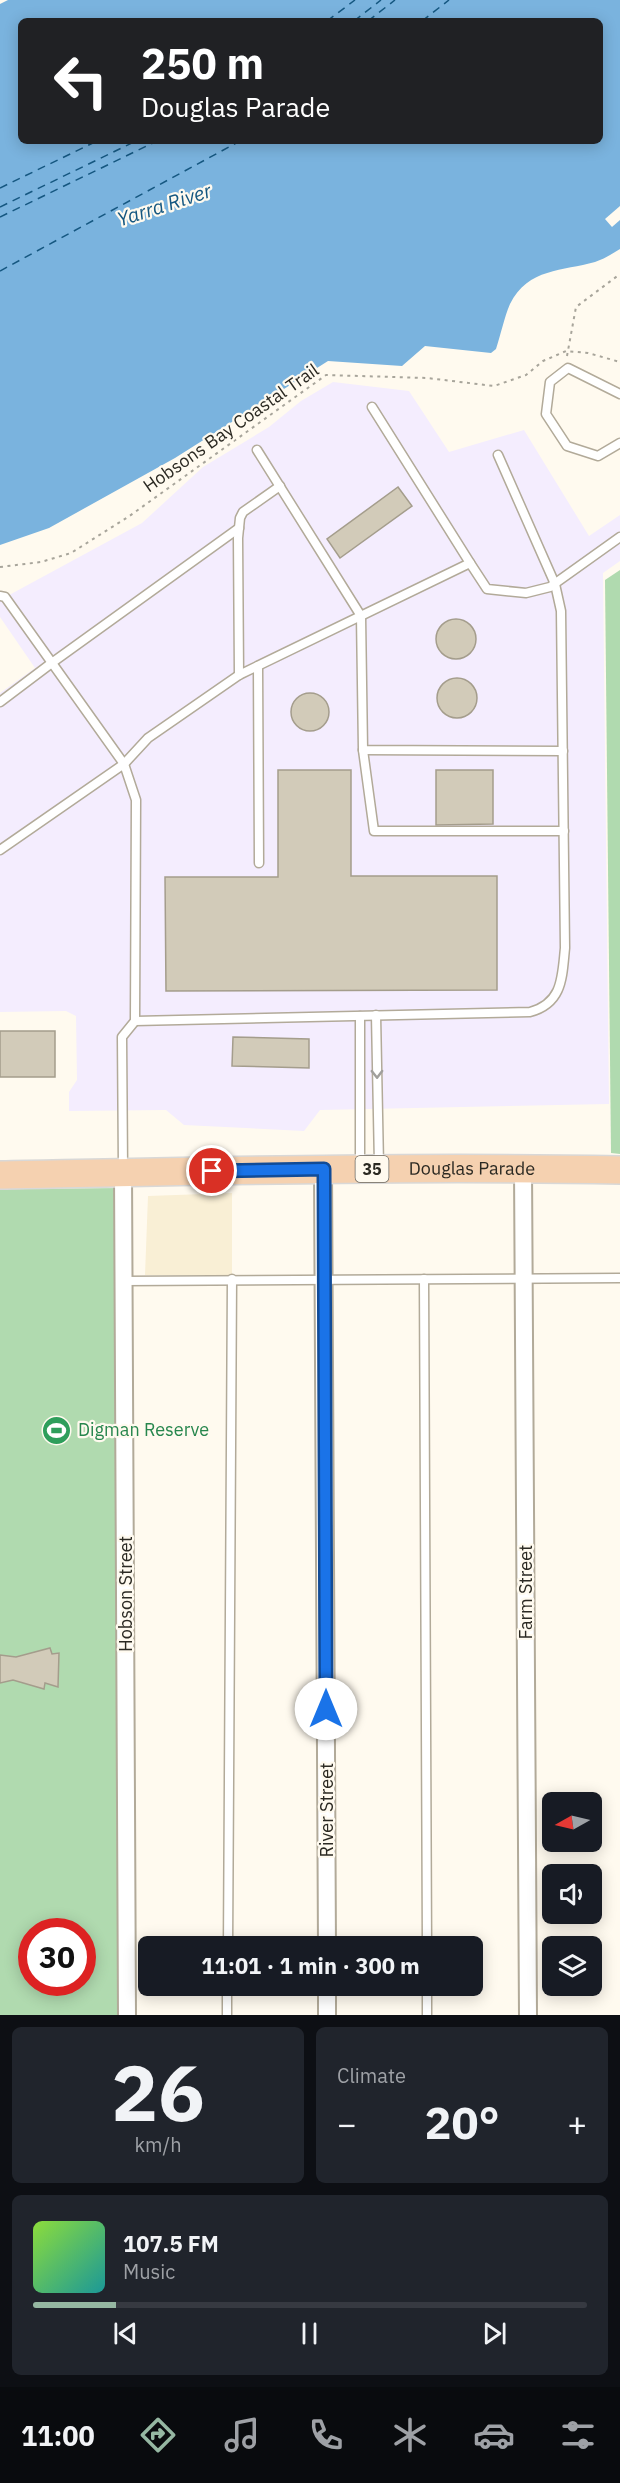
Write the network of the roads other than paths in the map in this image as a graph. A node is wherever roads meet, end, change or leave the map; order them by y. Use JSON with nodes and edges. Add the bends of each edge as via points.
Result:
{"nodes":[{"id":1,"x":620,"y":394,"type":"edge"},
{"id":2,"x":372,"y":407,"type":"dead end"},
{"id":3,"x":620,"y":443,"type":"edge"},
{"id":4,"x":257,"y":450,"type":"dead end"},
{"id":5,"x":498,"y":455,"type":"dead end"},
{"id":6,"x":280,"y":486,"type":"junction"},
{"id":7,"x":239,"y":528,"type":"junction"},
{"id":8,"x":620,"y":537,"type":"edge"},
{"id":9,"x":470,"y":563,"type":"junction"},
{"id":10,"x":555,"y":584,"type":"junction"},
{"id":11,"x":0,"y":596,"type":"edge"},
{"id":12,"x":362,"y":616,"type":"junction"},
{"id":13,"x":52,"y":662,"type":"junction"},
{"id":14,"x":258,"y":666,"type":"junction"},
{"id":15,"x":239,"y":675,"type":"junction"},
{"id":16,"x":0,"y":702,"type":"edge"},
{"id":17,"x":363,"y":750,"type":"junction"},
{"id":18,"x":563,"y":751,"type":"junction"},
{"id":19,"x":124,"y":764,"type":"junction"},
{"id":20,"x":564,"y":831,"type":"junction"},
{"id":21,"x":0,"y":850,"type":"edge"},
{"id":22,"x":259,"y":863,"type":"dead end"},
{"id":23,"x":376,"y":1015,"type":"junction"},
{"id":24,"x":360,"y":1016,"type":"junction"},
{"id":25,"x":135,"y":1021,"type":"junction"},
{"id":26,"x":523,"y":1168,"type":"junction"},
{"id":27,"x":324,"y":1169,"type":"junction"},
{"id":28,"x":369,"y":1169,"type":"junction"},
{"id":29,"x":620,"y":1170,"type":"edge"},
{"id":30,"x":123,"y":1172,"type":"junction"},
{"id":31,"x":0,"y":1175,"type":"edge"},
{"id":32,"x":620,"y":1278,"type":"edge"},
{"id":33,"x":232,"y":1279,"type":"junction"},
{"id":34,"x":424,"y":1279,"type":"junction"},
{"id":35,"x":524,"y":1279,"type":"junction"},
{"id":36,"x":324,"y":1280,"type":"junction"},
{"id":37,"x":123,"y":1281,"type":"junction"},
{"id":38,"x":228,"y":1936,"type":"edge"},
{"id":39,"x":327,"y":1936,"type":"edge"},
{"id":40,"x":427,"y":1936,"type":"edge"},
{"id":41,"x":227,"y":1996,"type":"edge"},
{"id":42,"x":327,"y":1996,"type":"edge"},
{"id":43,"x":427,"y":1996,"type":"edge"},
{"id":44,"x":128,"y":2015,"type":"edge"},
{"id":45,"x":227,"y":2015,"type":"edge"},
{"id":46,"x":327,"y":2015,"type":"edge"},
{"id":47,"x":427,"y":2015,"type":"edge"},
{"id":48,"x":528,"y":2015,"type":"edge"}],
"edges":[{"from":1,"to":3,"type":"lane","via":[[568,368],[550,382],[546,414],[567,446],[598,456]]},
{"from":2,"to":9,"type":"lane"},
{"from":4,"to":6,"type":"lane"},
{"from":5,"to":10,"type":"lane"},
{"from":6,"to":7,"type":"lane","via":[[243,512]]},
{"from":6,"to":12,"type":"lane"},
{"from":7,"to":13,"type":"lane"},
{"from":7,"to":15,"type":"lane"},
{"from":8,"to":10,"type":"lane"},
{"from":9,"to":10,"type":"lane","via":[[487,589],[526,593]]},
{"from":9,"to":12,"type":"lane"},
{"from":10,"to":18,"type":"lane","via":[[561,611]]},
{"from":11,"to":13,"type":"lane","via":[[5,597]]},
{"from":12,"to":14,"type":"lane"},
{"from":12,"to":17,"type":"lane"},
{"from":13,"to":16,"type":"lane"},
{"from":13,"to":19,"type":"lane"},
{"from":14,"to":15,"type":"lane"},
{"from":14,"to":22,"type":"lane"},
{"from":15,"to":19,"type":"lane","via":[[148,738]]},
{"from":17,"to":18,"type":"lane"},
{"from":17,"to":20,"type":"lane","via":[[374,831]]},
{"from":18,"to":20,"type":"lane"},
{"from":19,"to":21,"type":"lane"},
{"from":19,"to":25,"type":"lane","via":[[136,800]]},
{"from":20,"to":23,"type":"lane","via":[[565,948],[562,981],[554,999],[530,1012]]},
{"from":23,"to":24,"type":"lane"},
{"from":23,"to":28,"type":"lane","one_way":true},
{"from":24,"to":25,"type":"lane"},
{"from":24,"to":28,"type":"lane"},
{"from":25,"to":30,"type":"lane","via":[[122,1037]]},
{"from":26,"to":28,"type":"main road","name":"Douglas Parade","number":"35"},
{"from":26,"to":29,"type":"main road","name":"Douglas Parade","number":"35"},
{"from":26,"to":35,"type":"street","name":"Farm Street"},
{"from":27,"to":28,"type":"main road","name":"Douglas Parade","number":"35"},
{"from":27,"to":30,"type":"main road","name":"Douglas Parade","number":"35"},
{"from":27,"to":36,"type":"street","name":"River Street"},
{"from":30,"to":31,"type":"main road","name":"Douglas Parade","number":"35"},
{"from":30,"to":37,"type":"street","name":"Hobson Street"},
{"from":32,"to":35,"type":"lane"},
{"from":33,"to":36,"type":"lane"},
{"from":33,"to":37,"type":"lane"},
{"from":33,"to":38,"type":"lane"},
{"from":34,"to":35,"type":"lane"},
{"from":34,"to":36,"type":"lane"},
{"from":34,"to":40,"type":"lane"},
{"from":35,"to":48,"type":"street","name":"Farm Street"},
{"from":36,"to":39,"type":"street","name":"River Street"},
{"from":37,"to":44,"type":"street","name":"Hobson Street"},
{"from":41,"to":45,"type":"lane"},
{"from":42,"to":46,"type":"street"},
{"from":43,"to":47,"type":"lane"}]}
